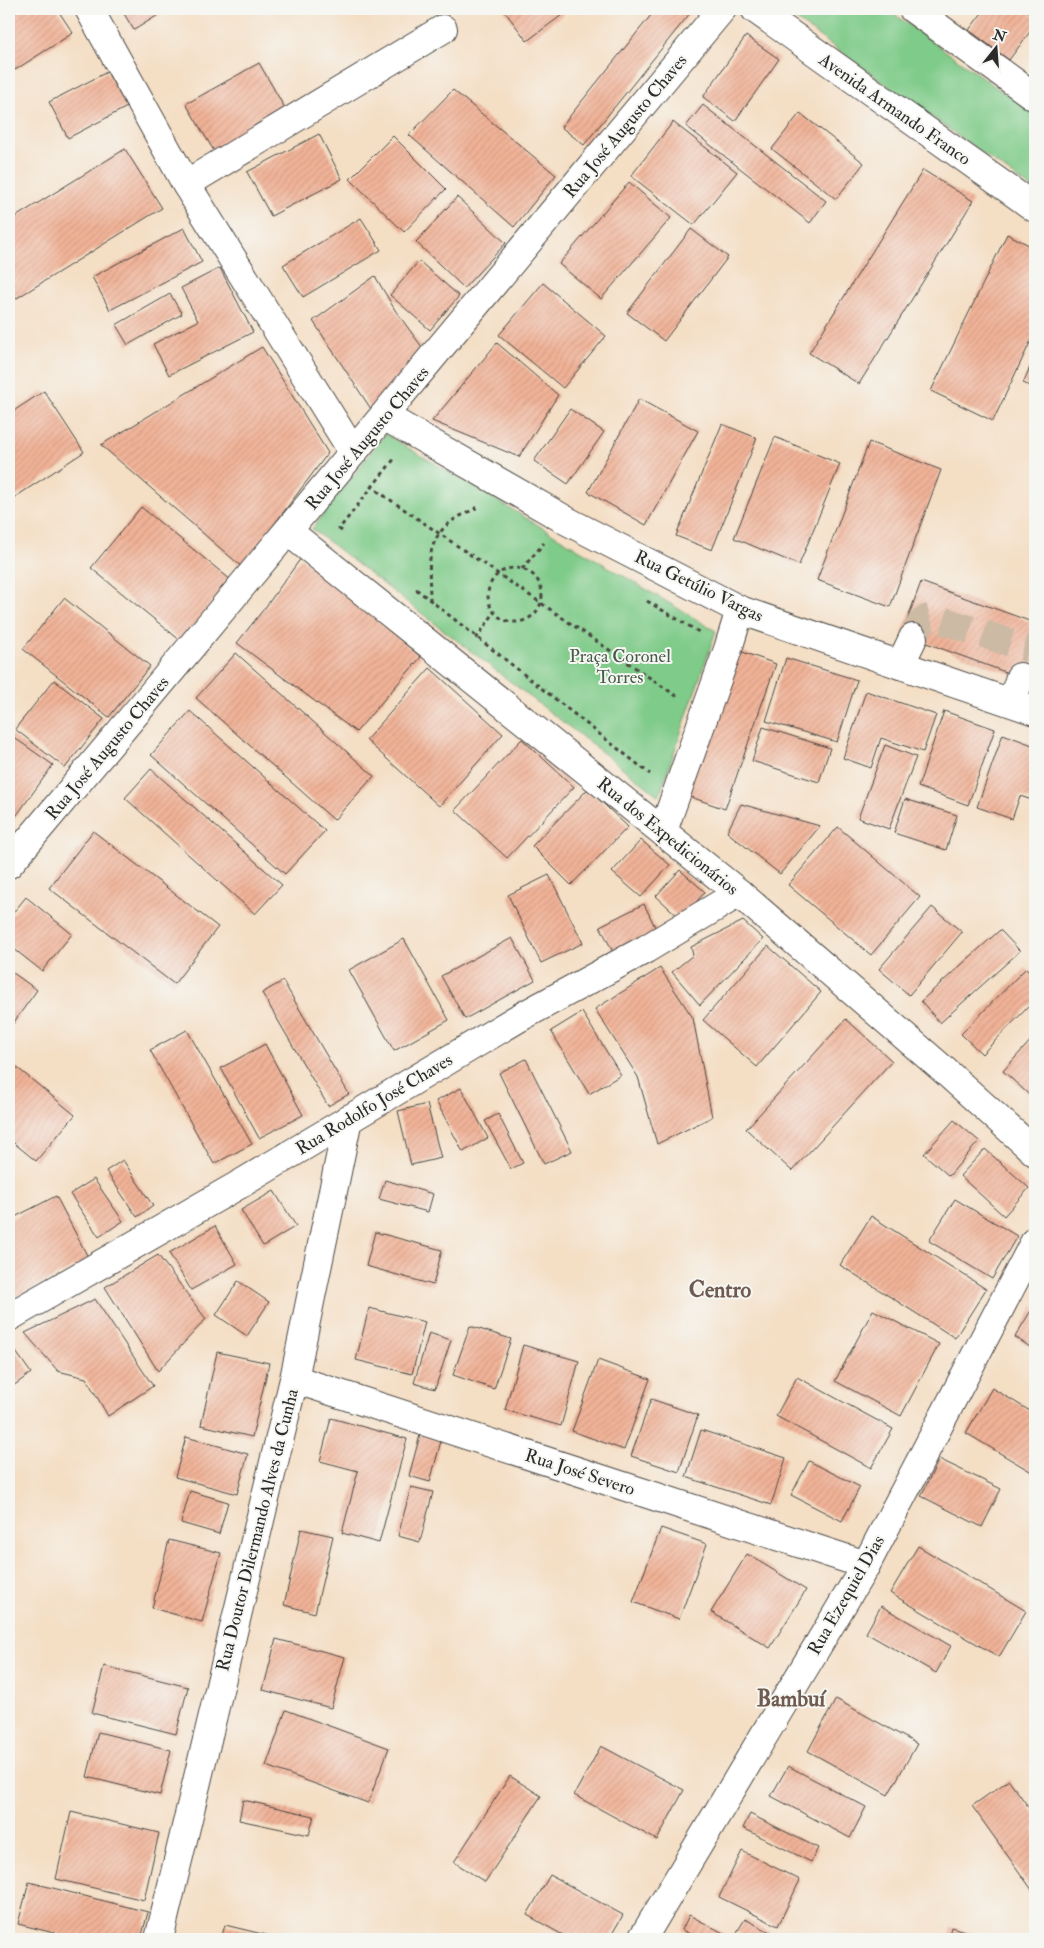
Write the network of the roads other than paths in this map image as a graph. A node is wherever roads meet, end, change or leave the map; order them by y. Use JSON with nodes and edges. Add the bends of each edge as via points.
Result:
{"nodes":[{"id":1,"x":89,"y":9,"type":"edge"},
{"id":2,"x":722,"y":9,"type":"edge"},
{"id":3,"x":755,"y":9,"type":"edge"},
{"id":4,"x":913,"y":9,"type":"edge"},
{"id":5,"x":443,"y":29,"type":"dead end"},
{"id":6,"x":1035,"y":97,"type":"edge"},
{"id":7,"x":186,"y":184,"type":"junction"},
{"id":8,"x":1035,"y":208,"type":"edge"},
{"id":9,"x":384,"y":416,"type":"junction"},
{"id":10,"x":346,"y":461,"type":"junction"},
{"id":11,"x":289,"y":532,"type":"junction"},
{"id":12,"x":740,"y":610,"type":"junction"},
{"id":13,"x":913,"y":638,"type":"tunnel mouth"},
{"id":14,"x":900,"y":665,"type":"junction"},
{"id":15,"x":1022,"y":697,"type":"edge"},
{"id":16,"x":663,"y":831,"type":"junction"},
{"id":17,"x":9,"y":864,"type":"edge"},
{"id":18,"x":739,"y":893,"type":"junction"},
{"id":19,"x":348,"y":1119,"type":"junction"},
{"id":20,"x":1035,"y":1152,"type":"edge"},
{"id":21,"x":1035,"y":1241,"type":"edge"},
{"id":22,"x":9,"y":1316,"type":"edge"},
{"id":23,"x":294,"y":1379,"type":"junction"},
{"id":24,"x":866,"y":1565,"type":"junction"},
{"id":25,"x":159,"y":1939,"type":"edge"},
{"id":26,"x":642,"y":1939,"type":"edge"}],
"edges":[{"from":1,"to":7,"type":"street"},
{"from":2,"to":9,"type":"street","name":"Rua José Augusto Chaves"},
{"from":3,"to":8,"type":"street","name":"Avenida Armando Franco"},
{"from":4,"to":6,"type":"street"},
{"from":5,"to":7,"type":"street"},
{"from":7,"to":10,"type":"street"},
{"from":9,"to":10,"type":"street","name":"Rua José Augusto Chaves"},
{"from":9,"to":12,"type":"street","name":"Rua Getúlio Vargas","via":[[570,522]]},
{"from":10,"to":11,"type":"street","name":"Rua José Augusto Chaves"},
{"from":11,"to":16,"type":"street","name":"Rua dos Expedicionários"},
{"from":11,"to":17,"type":"street","name":"Rua José Augusto Chaves"},
{"from":12,"to":14,"type":"street","name":"Rua Getúlio Vargas"},
{"from":12,"to":16,"type":"street"},
{"from":13,"to":14,"type":"street"},
{"from":14,"to":15,"type":"street","name":"Rua Getúlio Vargas"},
{"from":16,"to":18,"type":"street","name":"Rua dos Expedicionários"},
{"from":18,"to":19,"type":"street","name":"Rua Rodolfo José Chaves"},
{"from":18,"to":20,"type":"street","name":"Rua dos Expedicionários"},
{"from":19,"to":22,"type":"street","name":"Rua Rodolfo José Chaves"},
{"from":19,"to":23,"type":"street","name":"Rua Doutor Dilermando Alves da Cunha"},
{"from":21,"to":24,"type":"street","name":"Rua Ezequiel Dias"},
{"from":23,"to":24,"type":"street","name":"Rua José Severo"},
{"from":23,"to":25,"type":"street","name":"Rua Doutor Dilermando Alves da Cunha"},
{"from":24,"to":26,"type":"street","name":"Rua Ezequiel Dias"}]}
